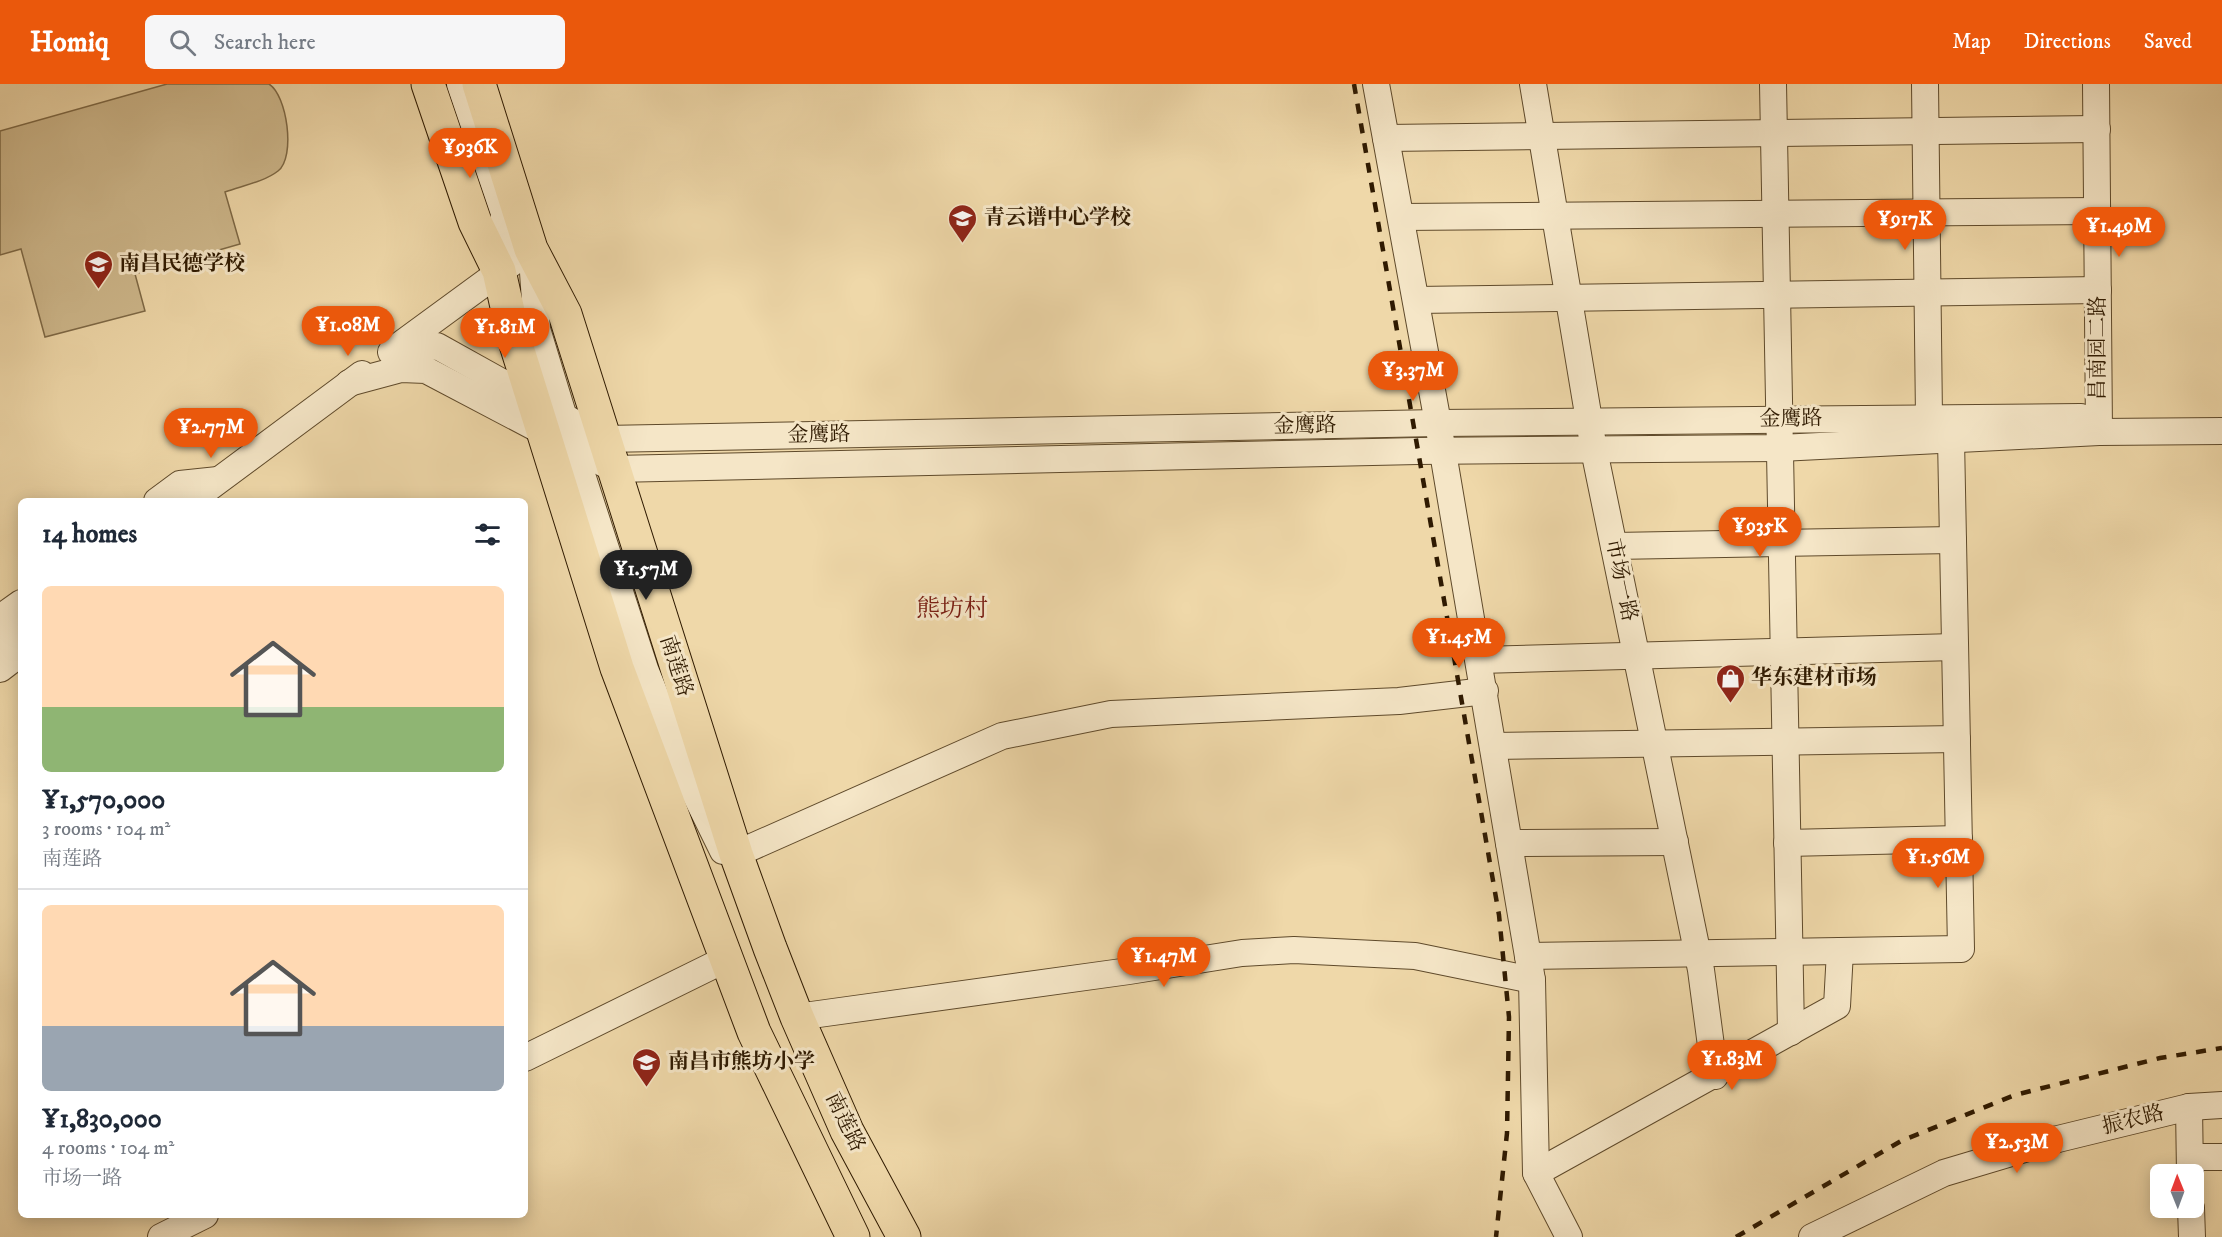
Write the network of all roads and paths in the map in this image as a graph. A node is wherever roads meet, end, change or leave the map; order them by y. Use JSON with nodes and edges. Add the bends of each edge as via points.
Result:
{"nodes":[{"id":1,"x":428,"y":84,"type":"edge"},
{"id":2,"x":460,"y":84,"type":"edge"},
{"id":3,"x":479,"y":84,"type":"edge"},
{"id":4,"x":1376,"y":84,"type":"edge"},
{"id":5,"x":1533,"y":84,"type":"edge"},
{"id":6,"x":1773,"y":84,"type":"edge"},
{"id":7,"x":1924,"y":84,"type":"edge"},
{"id":8,"x":2096,"y":84,"type":"edge"},
{"id":9,"x":2097,"y":129,"type":"junction"},
{"id":10,"x":1925,"y":131,"type":"junction"},
{"id":11,"x":1774,"y":133,"type":"junction"},
{"id":12,"x":1541,"y":136,"type":"junction"},
{"id":13,"x":1386,"y":138,"type":"junction"},
{"id":14,"x":2097,"y":210,"type":"junction"},
{"id":15,"x":1926,"y":212,"type":"junction"},
{"id":16,"x":1775,"y":214,"type":"junction"},
{"id":17,"x":1555,"y":216,"type":"junction"},
{"id":18,"x":1401,"y":218,"type":"junction"},
{"id":19,"x":531,"y":249,"type":"junction"},
{"id":20,"x":499,"y":271,"type":"junction"},
{"id":21,"x":2098,"y":291,"type":"junction"},
{"id":22,"x":1928,"y":293,"type":"junction"},
{"id":23,"x":1777,"y":295,"type":"junction"},
{"id":24,"x":1569,"y":298,"type":"junction"},
{"id":25,"x":1416,"y":300,"type":"junction"},
{"id":26,"x":391,"y":352,"type":"junction"},
{"id":27,"x":349,"y":382,"type":"junction"},
{"id":28,"x":533,"y":400,"type":"junction"},
{"id":29,"x":2222,"y":415,"type":"edge"},
{"id":30,"x":1929,"y":418,"type":"junction"},
{"id":31,"x":1779,"y":419,"type":"junction"},
{"id":32,"x":1590,"y":422,"type":"junction"},
{"id":33,"x":1438,"y":423,"type":"junction"},
{"id":34,"x":553,"y":424,"type":"junction"},
{"id":35,"x":2099,"y":424,"type":"junction"},
{"id":36,"x":2222,"y":431,"type":"edge"},
{"id":37,"x":1951,"y":440,"type":"junction"},
{"id":38,"x":573,"y":447,"type":"junction"},
{"id":39,"x":1780,"y":448,"type":"junction"},
{"id":40,"x":1594,"y":450,"type":"junction"},
{"id":41,"x":1442,"y":451,"type":"junction"},
{"id":42,"x":609,"y":454,"type":"junction"},
{"id":43,"x":215,"y":490,"type":"edge"},
{"id":44,"x":161,"y":498,"type":"edge"},
{"id":45,"x":198,"y":498,"type":"edge"},
{"id":46,"x":1953,"y":540,"type":"junction"},
{"id":47,"x":1782,"y":543,"type":"junction"},
{"id":48,"x":1614,"y":546,"type":"junction"},
{"id":49,"x":18,"y":605,"type":"edge"},
{"id":50,"x":0,"y":618,"type":"edge"},
{"id":51,"x":18,"y":631,"type":"edge"},
{"id":52,"x":0,"y":645,"type":"edge"},
{"id":53,"x":1955,"y":647,"type":"junction"},
{"id":54,"x":1784,"y":652,"type":"junction"},
{"id":55,"x":18,"y":655,"type":"edge"},
{"id":56,"x":1636,"y":656,"type":"junction"},
{"id":57,"x":1479,"y":660,"type":"junction"},
{"id":58,"x":0,"y":669,"type":"edge"},
{"id":59,"x":1485,"y":691,"type":"junction"},
{"id":60,"x":1957,"y":739,"type":"junction"},
{"id":61,"x":1785,"y":741,"type":"junction"},
{"id":62,"x":1654,"y":743,"type":"junction"},
{"id":63,"x":1494,"y":746,"type":"junction"},
{"id":64,"x":1959,"y":839,"type":"junction"},
{"id":65,"x":1675,"y":842,"type":"junction"},
{"id":66,"x":1509,"y":843,"type":"junction"},
{"id":67,"x":1787,"y":843,"type":"junction"},
{"id":68,"x":736,"y":854,"type":"junction"},
{"id":69,"x":770,"y":948,"type":"junction"},
{"id":70,"x":1840,"y":951,"type":"junction"},
{"id":71,"x":1790,"y":952,"type":"junction"},
{"id":72,"x":1697,"y":953,"type":"junction"},
{"id":73,"x":726,"y":959,"type":"junction"},
{"id":74,"x":1530,"y":968,"type":"junction"},
{"id":75,"x":797,"y":1017,"type":"junction"},
{"id":76,"x":1791,"y":1032,"type":"junction"},
{"id":77,"x":528,"y":1057,"type":"edge"},
{"id":78,"x":1715,"y":1076,"type":"junction"},
{"id":79,"x":2222,"y":1106,"type":"edge"},
{"id":80,"x":2188,"y":1107,"type":"junction"},
{"id":81,"x":2222,"y":1157,"type":"edge"},
{"id":82,"x":2190,"y":1164,"type":"edge"},
{"id":83,"x":2197,"y":1164,"type":"edge"},
{"id":84,"x":1536,"y":1173,"type":"junction"},
{"id":85,"x":199,"y":1218,"type":"edge"},
{"id":86,"x":2191,"y":1218,"type":"edge"},
{"id":87,"x":161,"y":1237,"type":"edge"},
{"id":88,"x":853,"y":1237,"type":"edge"},
{"id":89,"x":904,"y":1237,"type":"edge"},
{"id":90,"x":1569,"y":1237,"type":"edge"},
{"id":91,"x":1812,"y":1237,"type":"edge"},
{"id":92,"x":2192,"y":1237,"type":"edge"}],
"edges":[{"from":1,"to":20,"type":"highway","name":"南莲路","via":[[475,222]]},
{"from":2,"to":20,"type":"street","via":[[504,213]]},
{"from":3,"to":19,"type":"highway","name":"南莲路"},
{"from":4,"to":13,"type":"street"},
{"from":5,"to":12,"type":"street","name":"市场一路"},
{"from":6,"to":11,"type":"street"},
{"from":7,"to":10,"type":"street"},
{"from":8,"to":9,"type":"street","name":"昌南园二路"},
{"from":9,"to":10,"type":"street"},
{"from":9,"to":14,"type":"street","name":"昌南园二路"},
{"from":10,"to":11,"type":"street"},
{"from":10,"to":15,"type":"street"},
{"from":11,"to":12,"type":"street"},
{"from":11,"to":16,"type":"street"},
{"from":12,"to":13,"type":"street"},
{"from":12,"to":17,"type":"street","name":"市场一路"},
{"from":13,"to":18,"type":"street"},
{"from":14,"to":15,"type":"street"},
{"from":14,"to":21,"type":"street","name":"昌南园二路"},
{"from":15,"to":16,"type":"street"},
{"from":15,"to":22,"type":"street"},
{"from":16,"to":17,"type":"street"},
{"from":16,"to":23,"type":"street"},
{"from":17,"to":18,"type":"street"},
{"from":17,"to":24,"type":"street","name":"市场一路"},
{"from":18,"to":25,"type":"street"},
{"from":19,"to":20,"type":"street"},
{"from":19,"to":34,"type":"street","via":[[537,329]]},
{"from":19,"to":42,"type":"highway","name":"南莲路","via":[[565,314]]},
{"from":20,"to":26,"type":"street"},
{"from":20,"to":28,"type":"highway","name":"南莲路"},
{"from":21,"to":22,"type":"street"},
{"from":21,"to":35,"type":"street","name":"昌南园二路"},
{"from":22,"to":23,"type":"street"},
{"from":22,"to":30,"type":"street"},
{"from":23,"to":24,"type":"street"},
{"from":23,"to":31,"type":"street"},
{"from":24,"to":25,"type":"street"},
{"from":24,"to":32,"type":"street","name":"市场一路"},
{"from":25,"to":33,"type":"street"},
{"from":26,"to":27,"type":"street"},
{"from":26,"to":28,"type":"street","via":[[437,346]]},
{"from":27,"to":34,"type":"street","via":[[401,369],[426,370]]},
{"from":27,"to":43,"type":"street"},
{"from":28,"to":34,"type":"highway","name":"南莲路"},
{"from":29,"to":35,"type":"street","name":"金鹰路"},
{"from":30,"to":31,"type":"street","name":"金鹰路"},
{"from":30,"to":35,"type":"street","name":"金鹰路"},
{"from":31,"to":32,"type":"street","name":"金鹰路"},
{"from":31,"to":39,"type":"street"},
{"from":32,"to":33,"type":"street","name":"金鹰路"},
{"from":32,"to":40,"type":"street","name":"市场一路"},
{"from":33,"to":41,"type":"street"},
{"from":33,"to":42,"type":"street","name":"金鹰路"},
{"from":34,"to":38,"type":"street"},
{"from":34,"to":42,"type":"street"},
{"from":34,"to":73,"type":"highway","name":"南莲路","via":[[617,668]]},
{"from":35,"to":36,"type":"street","name":"金鹰路"},
{"from":35,"to":37,"type":"street","name":"金鹰路"},
{"from":37,"to":39,"type":"street","name":"金鹰路"},
{"from":37,"to":46,"type":"street"},
{"from":38,"to":42,"type":"street"},
{"from":38,"to":69,"type":"street","via":[[645,669],[695,794]]},
{"from":39,"to":40,"type":"street","name":"金鹰路"},
{"from":39,"to":47,"type":"street"},
{"from":40,"to":41,"type":"street","name":"金鹰路"},
{"from":40,"to":48,"type":"street","name":"市场一路"},
{"from":41,"to":42,"type":"street","name":"金鹰路"},
{"from":41,"to":57,"type":"street"},
{"from":42,"to":68,"type":"highway","name":"南莲路"},
{"from":43,"to":44,"type":"street","via":[[180,484]]},
{"from":43,"to":45,"type":"street"},
{"from":46,"to":47,"type":"street"},
{"from":46,"to":53,"type":"street"},
{"from":47,"to":48,"type":"street"},
{"from":47,"to":54,"type":"street"},
{"from":48,"to":56,"type":"street","name":"市场一路"},
{"from":49,"to":50,"type":"street"},
{"from":51,"to":52,"type":"street"},
{"from":53,"to":54,"type":"street"},
{"from":53,"to":60,"type":"street"},
{"from":54,"to":56,"type":"street"},
{"from":54,"to":61,"type":"street"},
{"from":55,"to":58,"type":"street"},
{"from":56,"to":57,"type":"street"},
{"from":56,"to":62,"type":"street","name":"市场一路"},
{"from":57,"to":59,"type":"street"},
{"from":59,"to":63,"type":"street"},
{"from":59,"to":68,"type":"street","via":[[1399,701],[1111,714],[1002,735]]},
{"from":60,"to":61,"type":"street"},
{"from":60,"to":64,"type":"street"},
{"from":61,"to":62,"type":"street"},
{"from":61,"to":67,"type":"street"},
{"from":62,"to":63,"type":"street"},
{"from":62,"to":65,"type":"street","name":"市场一路"},
{"from":63,"to":66,"type":"street"},
{"from":64,"to":67,"type":"street"},
{"from":64,"to":70,"type":"street","via":[[1961,949]]},
{"from":65,"to":66,"type":"street"},
{"from":65,"to":72,"type":"street","name":"市场一路"},
{"from":66,"to":74,"type":"street"},
{"from":67,"to":71,"type":"street"},
{"from":68,"to":69,"type":"highway","name":"南莲路"},
{"from":69,"to":75,"type":"highway","name":"南莲路"},
{"from":70,"to":71,"type":"street"},
{"from":70,"to":76,"type":"street","via":[[1837,1006]]},
{"from":71,"to":72,"type":"street"},
{"from":71,"to":76,"type":"street"},
{"from":72,"to":74,"type":"street"},
{"from":72,"to":78,"type":"street","name":"市场一路"},
{"from":73,"to":77,"type":"street"},
{"from":73,"to":88,"type":"highway","name":"南莲路","via":[[754,1032]]},
{"from":74,"to":75,"type":"street","via":[[1415,956],[1294,950],[1242,952]]},
{"from":74,"to":84,"type":"street"},
{"from":75,"to":89,"type":"highway","name":"南莲路","via":[[848,1131]]},
{"from":76,"to":78,"type":"street"},
{"from":78,"to":84,"type":"street"},
{"from":79,"to":80,"type":"street","name":"振农路"},
{"from":80,"to":82,"type":"street"},
{"from":80,"to":91,"type":"street","name":"振农路","via":[[2058,1139],[1944,1173]]},
{"from":81,"to":83,"type":"street"},
{"from":84,"to":90,"type":"street"},
{"from":85,"to":87,"type":"street"},
{"from":86,"to":92,"type":"street"}]}
